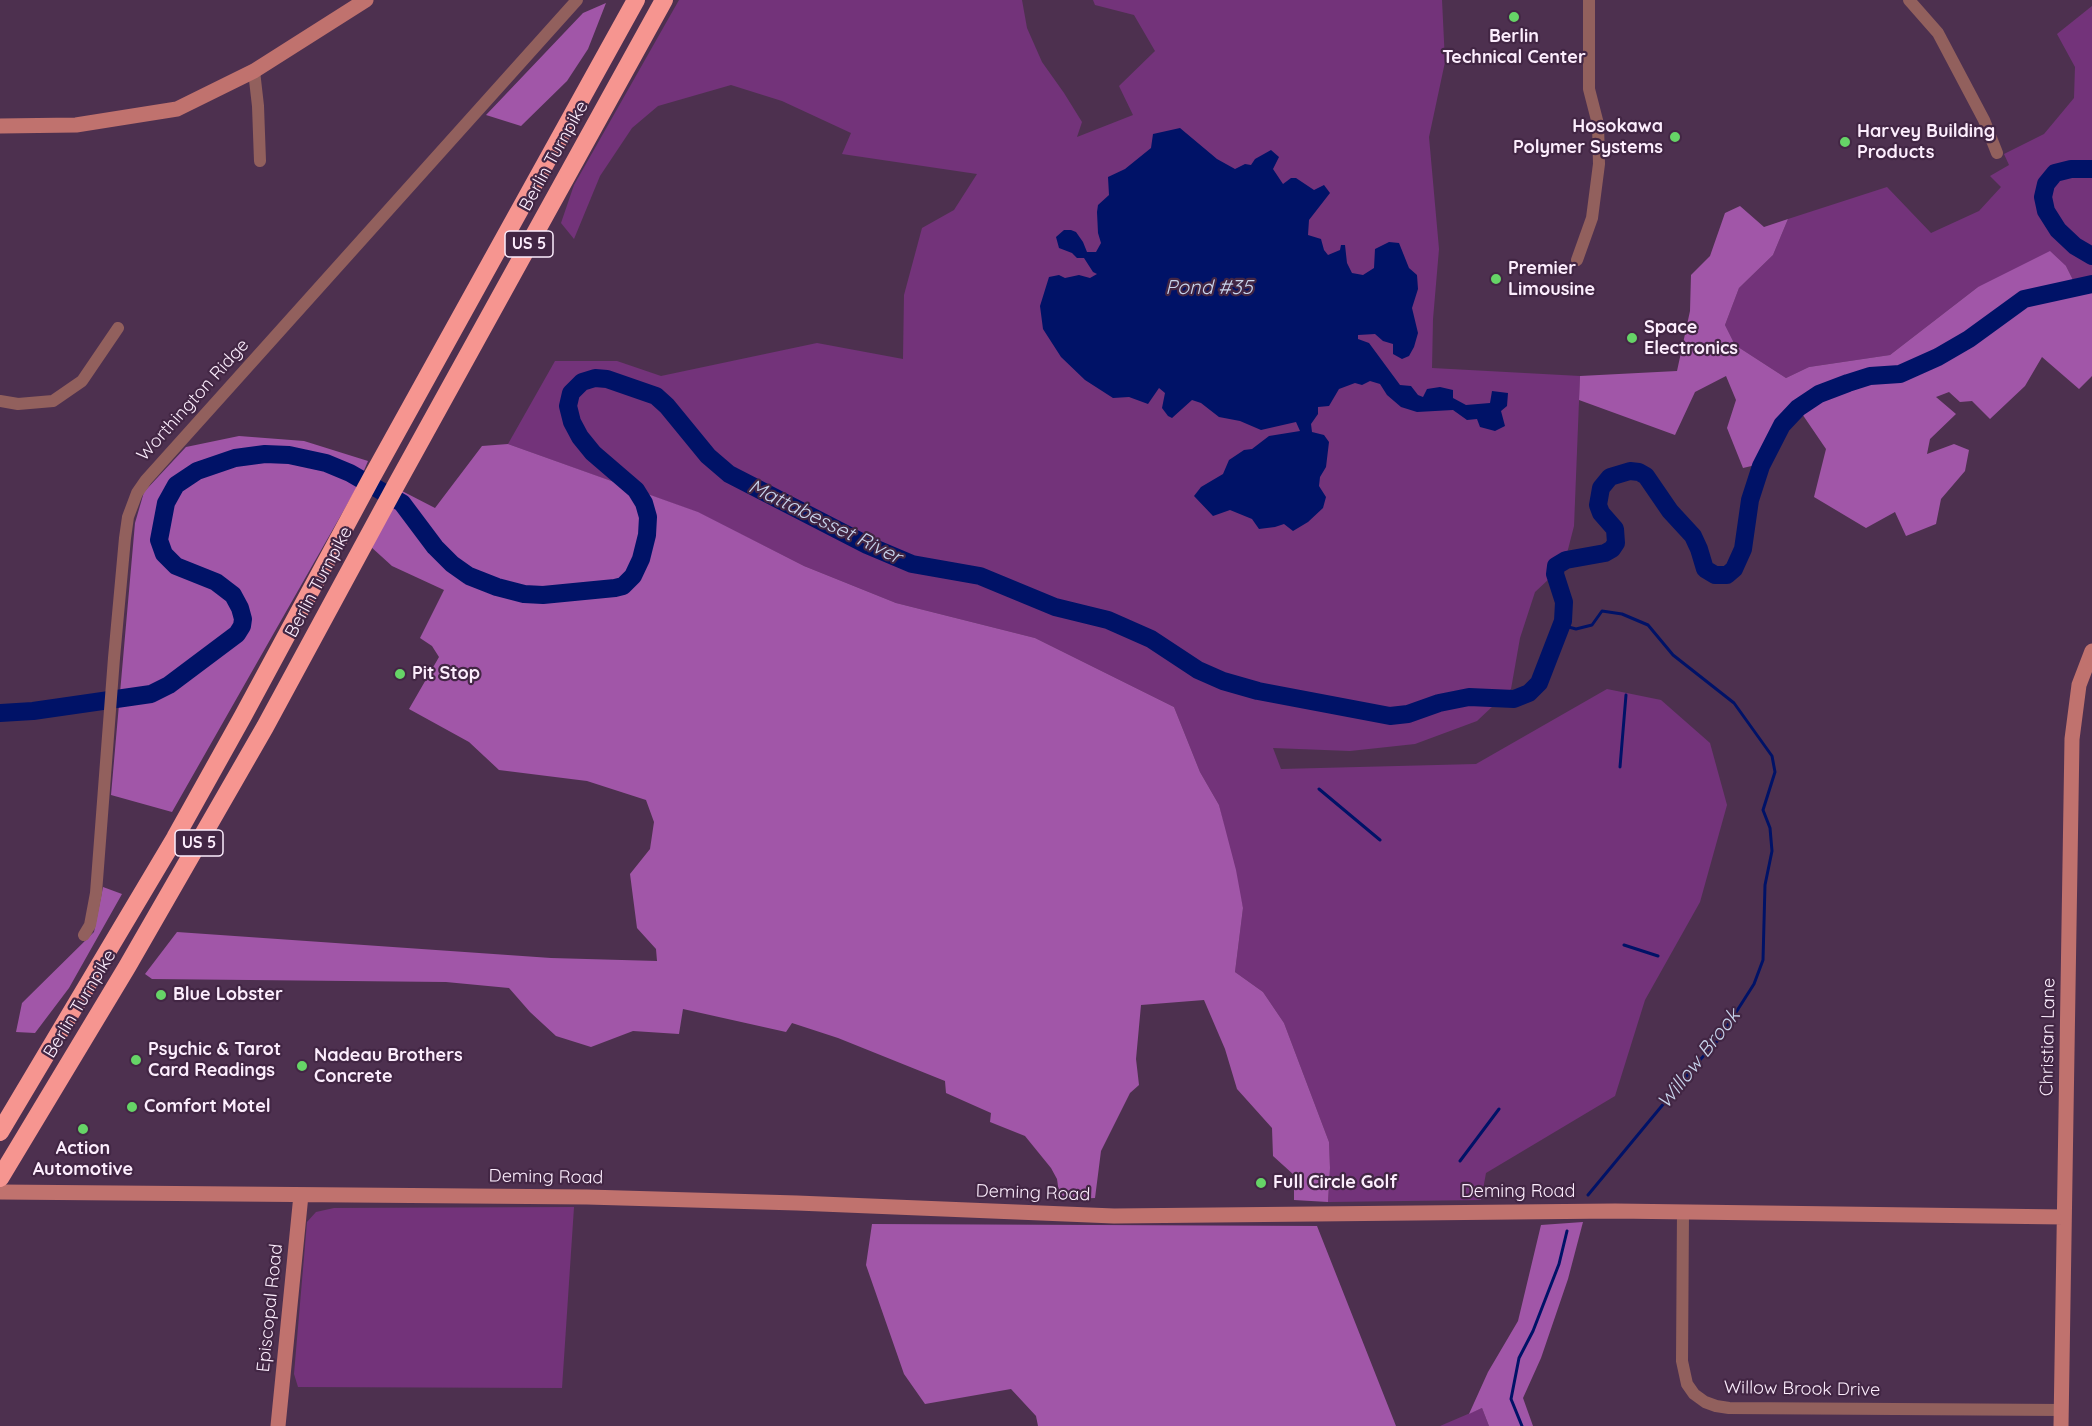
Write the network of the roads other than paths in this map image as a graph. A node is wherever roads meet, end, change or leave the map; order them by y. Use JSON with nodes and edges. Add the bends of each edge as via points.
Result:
{"nodes":[{"id":1,"x":366,"y":0,"type":"edge"},
{"id":2,"x":578,"y":0,"type":"edge"},
{"id":3,"x":636,"y":0,"type":"edge"},
{"id":4,"x":664,"y":0,"type":"edge"},
{"id":5,"x":1589,"y":0,"type":"edge"},
{"id":6,"x":1909,"y":0,"type":"edge"},
{"id":7,"x":254,"y":71,"type":"junction"},
{"id":8,"x":0,"y":126,"type":"edge"},
{"id":9,"x":1997,"y":153,"type":"dead end"},
{"id":10,"x":260,"y":161,"type":"dead end"},
{"id":11,"x":1577,"y":260,"type":"dead end"},
{"id":12,"x":118,"y":328,"type":"dead end"},
{"id":13,"x":0,"y":401,"type":"edge"},
{"id":14,"x":2092,"y":651,"type":"edge"},
{"id":15,"x":84,"y":935,"type":"dead end"},
{"id":16,"x":0,"y":1132,"type":"edge"},
{"id":17,"x":0,"y":1178,"type":"edge"},
{"id":18,"x":0,"y":1192,"type":"edge"},
{"id":19,"x":301,"y":1195,"type":"junction"},
{"id":20,"x":1683,"y":1212,"type":"junction"},
{"id":21,"x":2064,"y":1217,"type":"junction"},
{"id":22,"x":2062,"y":1418,"type":"edge"},
{"id":23,"x":278,"y":1426,"type":"edge"}],
"edges":[{"from":1,"to":7,"type":"street"},
{"from":2,"to":15,"type":"street","name":"Worthington Ridge","via":[[137,493],[127,527],[96,893],[90,925]]},
{"from":3,"to":16,"type":"highway","name":"Berlin Turnpike","number":"US 5","via":[[192,807]]},
{"from":4,"to":17,"type":"highway","name":"Berlin Turnpike","number":"US 5","via":[[271,717]]},
{"from":5,"to":11,"type":"street","via":[[1589,89],[1598,124],[1599,164],[1592,218]]},
{"from":6,"to":9,"type":"street","via":[[1938,33]]},
{"from":7,"to":8,"type":"street","via":[[177,109],[76,125]]},
{"from":7,"to":10,"type":"street"},
{"from":12,"to":13,"type":"street","via":[[82,381],[53,401]]},
{"from":14,"to":21,"type":"street","name":"Christian Lane","via":[[2079,685],[2073,720]]},
{"from":18,"to":19,"type":"street","name":"Deming Road"},
{"from":19,"to":20,"type":"street","name":"Deming Road","via":[[593,1197],[1125,1216]]},
{"from":19,"to":23,"type":"street","name":"Episcopal Road"},
{"from":20,"to":21,"type":"street","name":"Deming Road"},
{"from":20,"to":22,"type":"street","name":"Willow Brook Drive","via":[[1682,1361],[1687,1384],[1705,1402],[1729,1408]]},
{"from":21,"to":22,"type":"street","name":"Christian Lane"}]}
